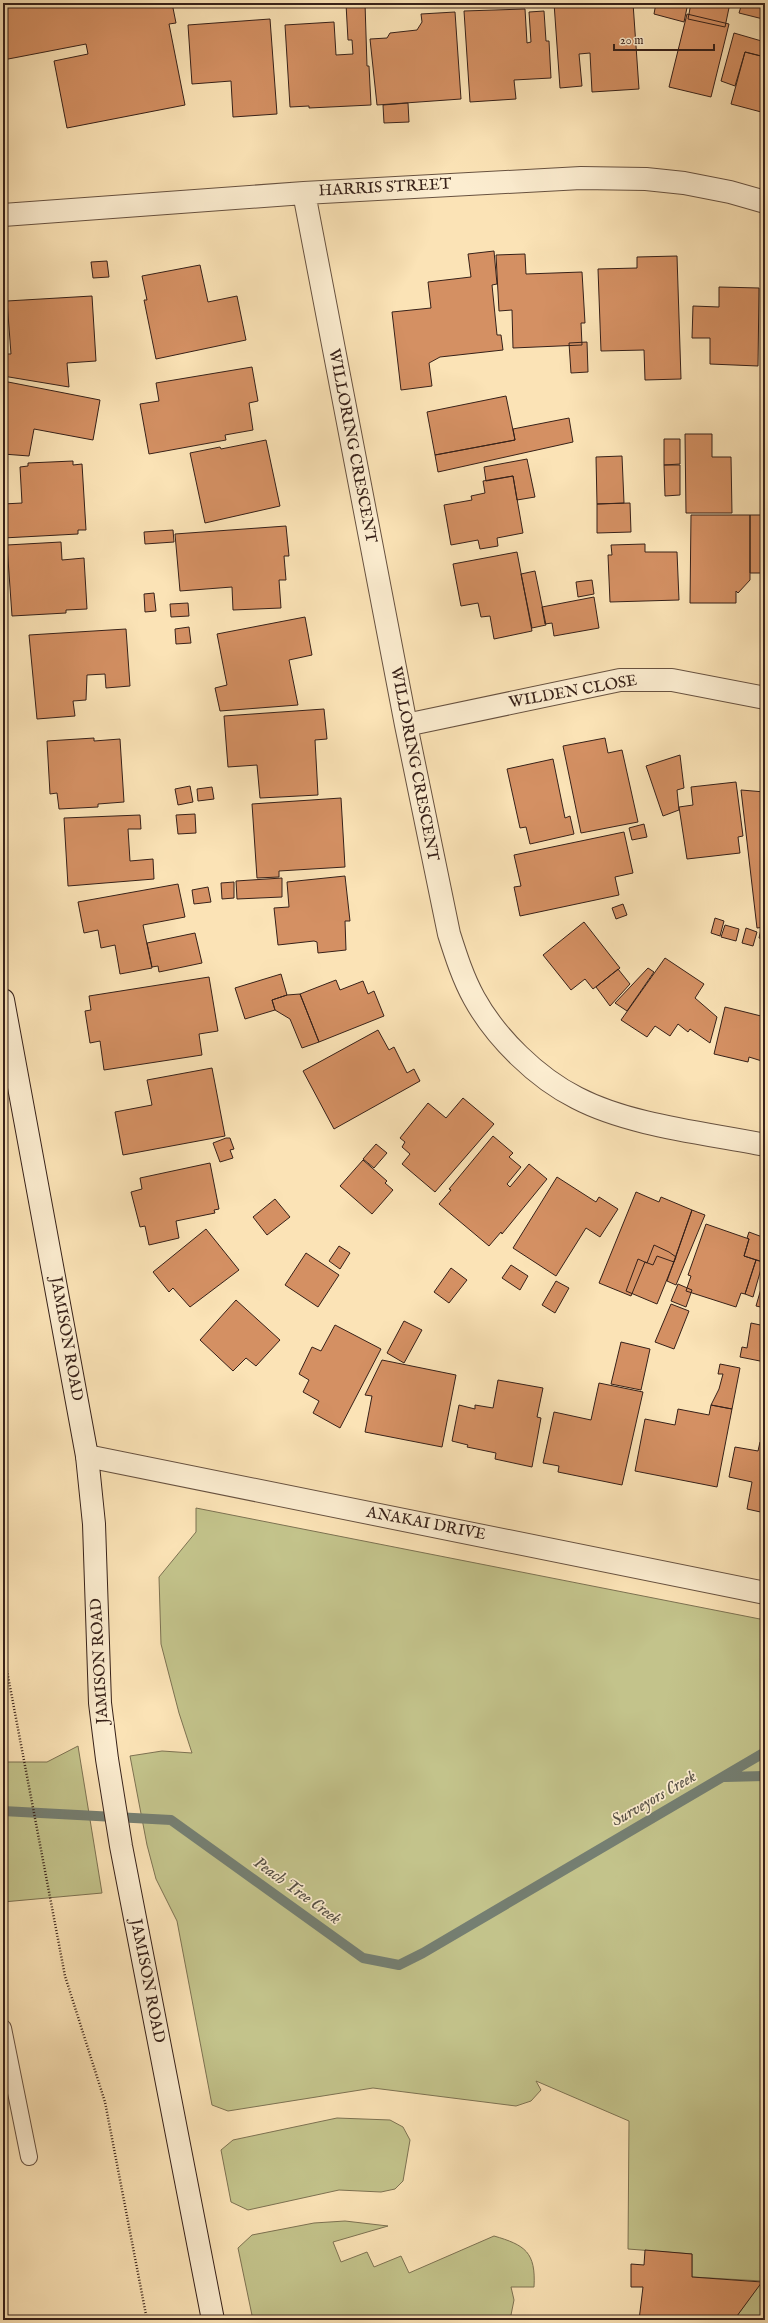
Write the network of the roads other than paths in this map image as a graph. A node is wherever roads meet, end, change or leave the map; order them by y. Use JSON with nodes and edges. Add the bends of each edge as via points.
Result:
{"nodes":[{"id":1,"x":304,"y":193,"type":"junction"},
{"id":2,"x":765,"y":202,"type":"edge"},
{"id":3,"x":3,"y":215,"type":"edge"},
{"id":4,"x":765,"y":698,"type":"edge"},
{"id":5,"x":406,"y":725,"type":"junction"},
{"id":6,"x":3,"y":1000,"type":"edge"},
{"id":7,"x":765,"y":1145,"type":"edge"},
{"id":8,"x":87,"y":1456,"type":"junction"},
{"id":9,"x":765,"y":1593,"type":"edge"},
{"id":10,"x":3,"y":2028,"type":"edge"},
{"id":11,"x":29,"y":2157,"type":"dead end"},
{"id":12,"x":213,"y":2320,"type":"edge"}],
"edges":[{"from":1,"to":2,"type":"street","name":"HARRIS STREET","via":[[581,178],[646,179],[684,183]]},
{"from":1,"to":3,"type":"street","name":"HARRIS STREET"},
{"from":1,"to":5,"type":"street","name":"WILLORING CRESCENT"},
{"from":4,"to":5,"type":"street","name":"WILDEN CLOSE","via":[[672,680],[620,680]]},
{"from":5,"to":7,"type":"street","name":"WILLORING CRESCENT","via":[[449,934],[458,963],[474,999],[494,1027],[518,1054],[549,1081],[578,1098],[640,1120]]},
{"from":6,"to":8,"type":"street","name":"JAMISON ROAD"},
{"from":8,"to":9,"type":"street","name":"ANAKAI DRIVE"},
{"from":8,"to":12,"type":"street","name":"JAMISON ROAD","via":[[94,1524],[100,1703],[107,1759],[121,1846]]},
{"from":10,"to":11,"type":"lane"}]}
